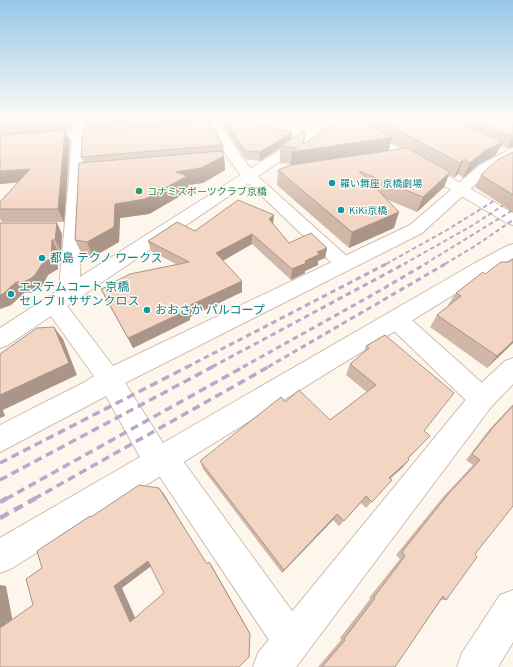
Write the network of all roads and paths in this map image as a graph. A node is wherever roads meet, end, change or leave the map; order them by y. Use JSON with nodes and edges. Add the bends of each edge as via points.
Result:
{"nodes":[{"id":1,"x":79,"y":150,"type":"edge"},
{"id":2,"x":225,"y":150,"type":"edge"},
{"id":3,"x":288,"y":150,"type":"edge"},
{"id":4,"x":392,"y":150,"type":"edge"},
{"id":5,"x":497,"y":150,"type":"edge"},
{"id":6,"x":511,"y":154,"type":"edge"},
{"id":7,"x":404,"y":157,"type":"junction"},
{"id":8,"x":386,"y":160,"type":"edge"},
{"id":9,"x":249,"y":176,"type":"junction"},
{"id":10,"x":274,"y":176,"type":"dead end"},
{"id":11,"x":461,"y":190,"type":"junction"},
{"id":12,"x":513,"y":220,"type":"edge"},
{"id":13,"x":513,"y":250,"type":"edge"},
{"id":14,"x":344,"y":264,"type":"junction"},
{"id":15,"x":62,"y":299,"type":"junction"},
{"id":16,"x":396,"y":319,"type":"junction"},
{"id":17,"x":0,"y":339,"type":"edge"},
{"id":18,"x":513,"y":368,"type":"edge"},
{"id":19,"x":109,"y":379,"type":"junction"},
{"id":20,"x":482,"y":399,"type":"junction"},
{"id":21,"x":0,"y":439,"type":"edge"},
{"id":22,"x":158,"y":461,"type":"junction"},
{"id":23,"x":0,"y":556,"type":"edge"},
{"id":24,"x":513,"y":608,"type":"edge"},
{"id":25,"x":292,"y":642,"type":"junction"},
{"id":26,"x":272,"y":667,"type":"edge"},
{"id":27,"x":476,"y":667,"type":"edge"}],
"edges":[{"from":1,"to":15,"type":"street","via":[[81,172],[66,228]]},
{"from":2,"to":9,"type":"street","via":[[228,159]]},
{"from":3,"to":9,"type":"street"},
{"from":4,"to":7,"type":"street"},
{"from":5,"to":6,"type":"street"},
{"from":6,"to":11,"type":"street","via":[[485,168]]},
{"from":7,"to":8,"type":"street"},
{"from":7,"to":11,"type":"street"},
{"from":9,"to":10,"type":"street"},
{"from":9,"to":14,"type":"street"},
{"from":9,"to":15,"type":"street"},
{"from":11,"to":12,"type":"street"},
{"from":11,"to":14,"type":"street","via":[[416,229]]},
{"from":13,"to":16,"type":"street"},
{"from":14,"to":19,"type":"street"},
{"from":15,"to":17,"type":"street"},
{"from":15,"to":19,"type":"street"},
{"from":16,"to":20,"type":"street"},
{"from":16,"to":22,"type":"street"},
{"from":18,"to":20,"type":"street"},
{"from":19,"to":21,"type":"street","via":[[94,390]]},
{"from":19,"to":22,"type":"street"},
{"from":20,"to":25,"type":"street"},
{"from":22,"to":23,"type":"street"},
{"from":22,"to":25,"type":"street","via":[[170,467]]},
{"from":24,"to":27,"type":"street"},
{"from":25,"to":26,"type":"street"}]}
